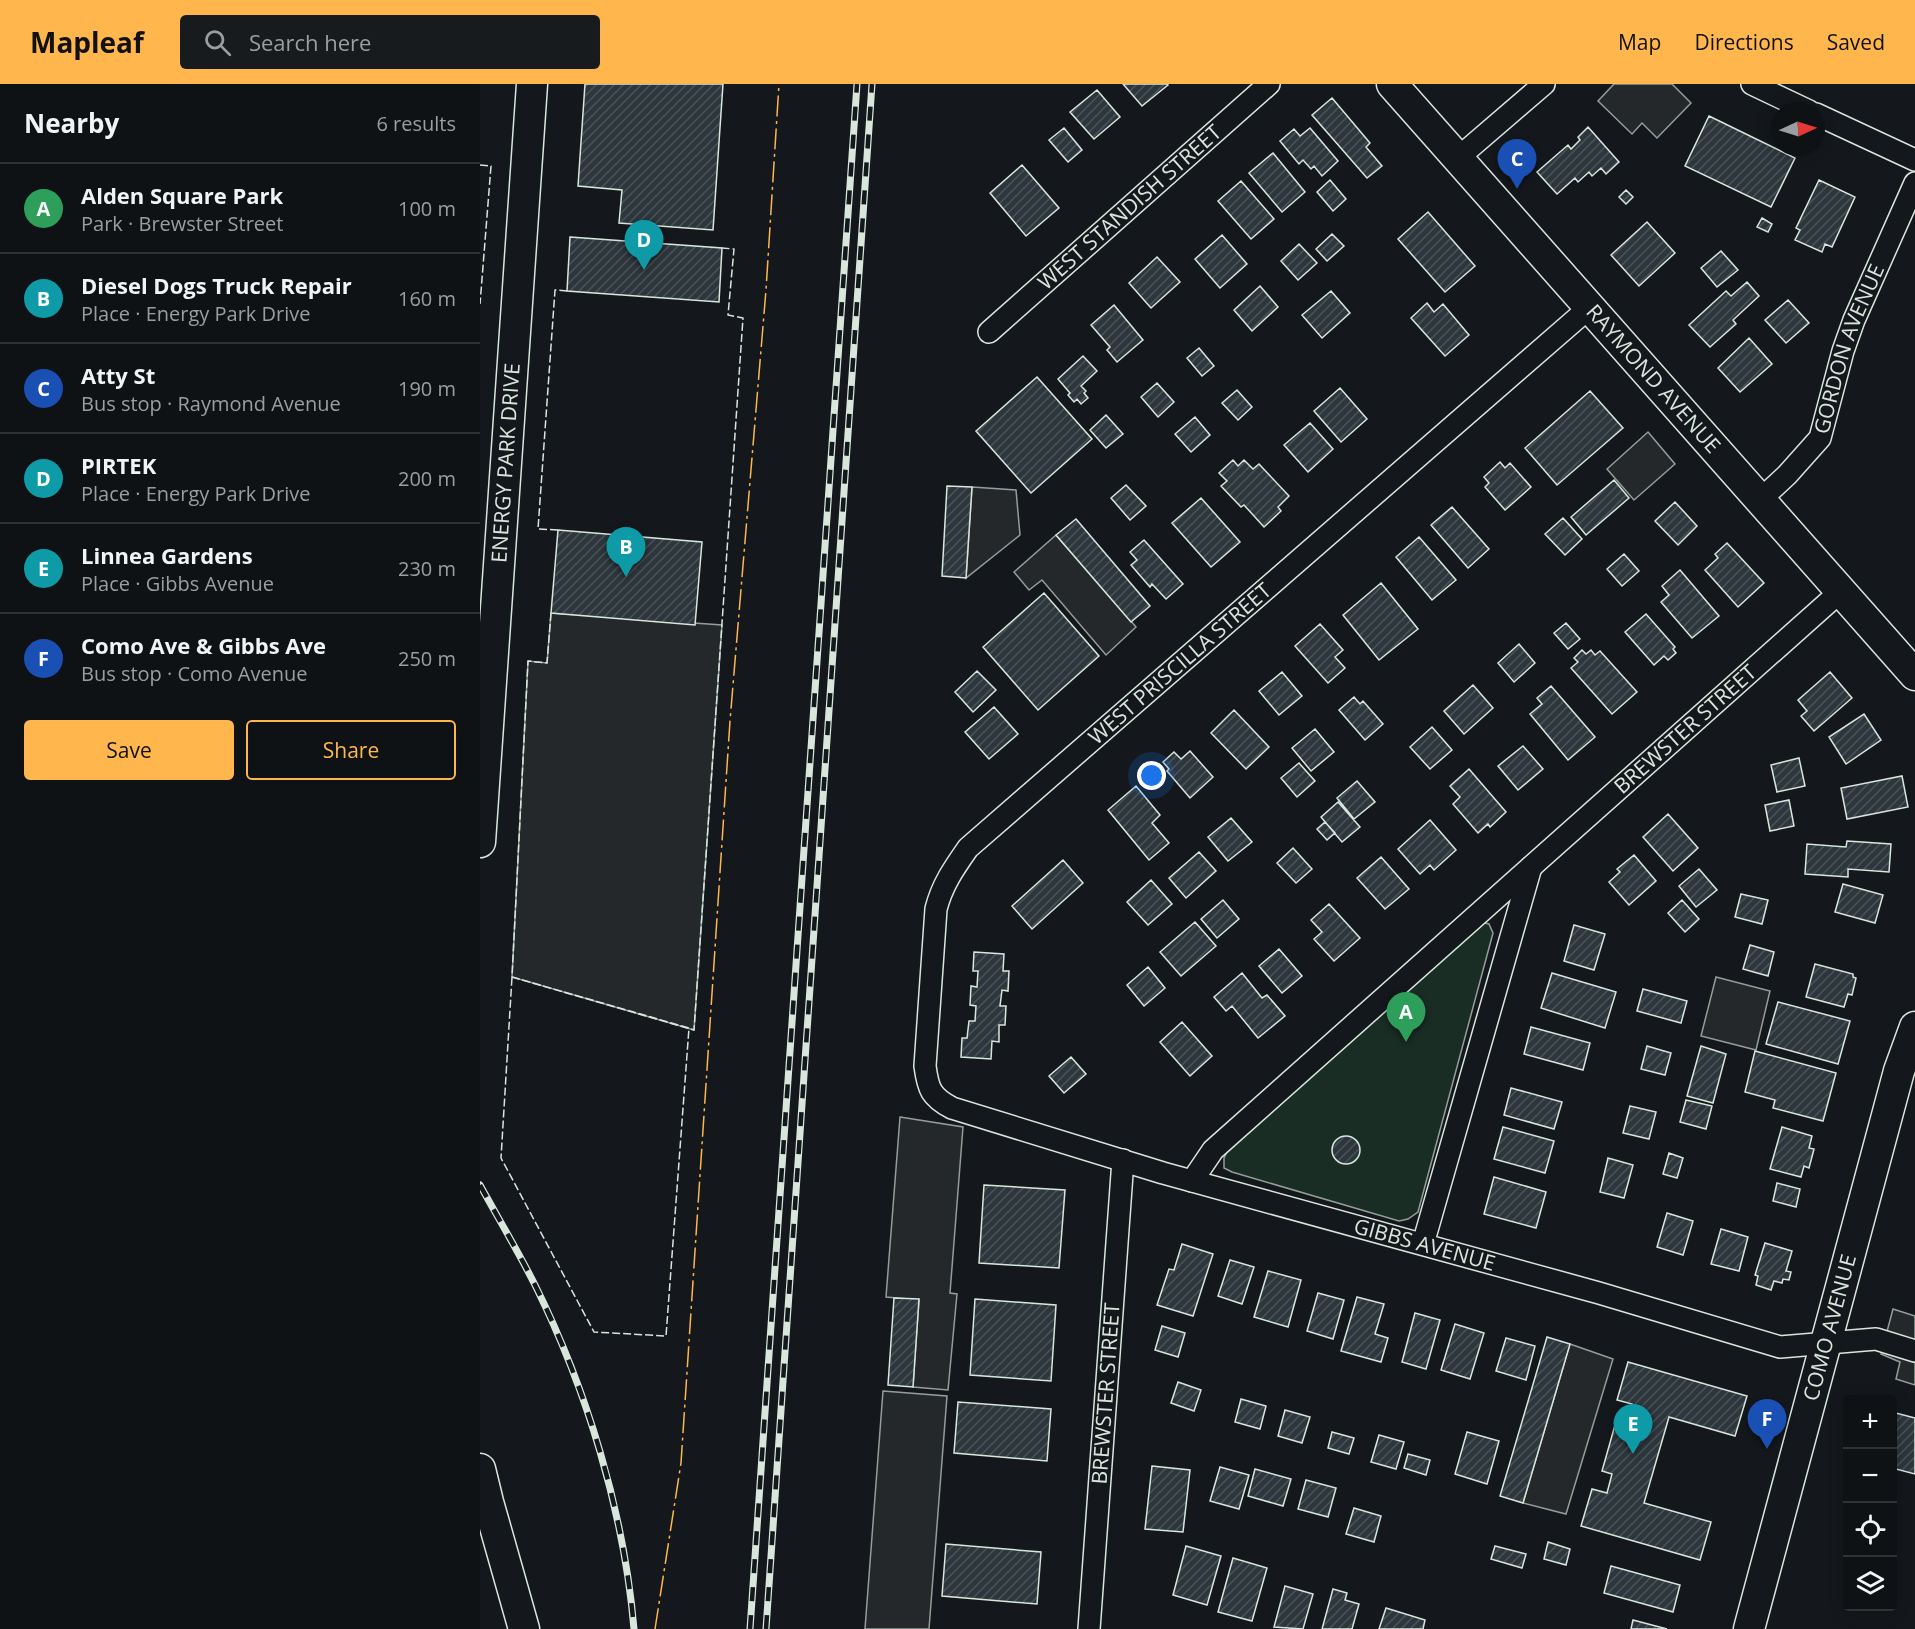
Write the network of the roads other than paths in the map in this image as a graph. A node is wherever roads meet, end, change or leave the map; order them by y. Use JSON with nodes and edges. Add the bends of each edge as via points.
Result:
{"nodes":[{"id":1,"x":532,"y":84,"type":"edge"},
{"id":2,"x":1269,"y":84,"type":"edge"},
{"id":3,"x":1392,"y":84,"type":"edge"},
{"id":4,"x":1544,"y":84,"type":"edge"},
{"id":5,"x":1752,"y":84,"type":"edge"},
{"id":6,"x":1790,"y":102,"type":"edge"},
{"id":7,"x":1825,"y":118,"type":"edge"},
{"id":8,"x":1458,"y":158,"type":"junction"},
{"id":9,"x":1915,"y":160,"type":"edge"},
{"id":10,"x":1915,"y":183,"type":"edge"},
{"id":11,"x":1590,"y":307,"type":"junction"},
{"id":12,"x":989,"y":332,"type":"dead end"},
{"id":13,"x":1760,"y":500,"type":"junction"},
{"id":14,"x":1840,"y":591,"type":"junction"},
{"id":15,"x":1915,"y":675,"type":"edge"},
{"id":16,"x":480,"y":842,"type":"edge"},
{"id":17,"x":1531,"y":867,"type":"junction"},
{"id":18,"x":1915,"y":1027,"type":"edge"},
{"id":19,"x":937,"y":1100,"type":"joint"},
{"id":20,"x":1123,"y":1160,"type":"junction"},
{"id":21,"x":1192,"y":1181,"type":"junction"},
{"id":22,"x":1423,"y":1244,"type":"junction"},
{"id":23,"x":1826,"y":1344,"type":"junction"},
{"id":24,"x":1915,"y":1351,"type":"edge"},
{"id":25,"x":480,"y":1469,"type":"edge"},
{"id":26,"x":524,"y":1629,"type":"edge"},
{"id":27,"x":1089,"y":1629,"type":"edge"},
{"id":28,"x":1749,"y":1629,"type":"edge"}],
"edges":[{"from":1,"to":16,"type":"street","name":"ENERGY PARK DRIVE"},
{"from":2,"to":12,"type":"street","name":"WEST STANDISH STREET"},
{"from":3,"to":8,"type":"street","name":"RAYMOND AVENUE"},
{"from":4,"to":8,"type":"street"},
{"from":5,"to":6,"type":"street"},
{"from":7,"to":9,"type":"street"},
{"from":8,"to":11,"type":"street","name":"RAYMOND AVENUE"},
{"from":10,"to":13,"type":"street","name":"GORDON AVENUE","via":[[1846,341],[1820,438]]},
{"from":11,"to":13,"type":"street","name":"RAYMOND AVENUE"},
{"from":11,"to":19,"type":"street","name":"WEST PRISCILLA STREET","via":[[968,848],[947,877],[936,909],[925,1066],[927,1083]]},
{"from":13,"to":14,"type":"street","name":"RAYMOND AVENUE"},
{"from":14,"to":15,"type":"street","name":"RAYMOND AVENUE"},
{"from":14,"to":17,"type":"street","name":"BREWSTER STREET"},
{"from":17,"to":21,"type":"street","name":"BREWSTER STREET","via":[[1213,1150]]},
{"from":17,"to":22,"type":"street"},
{"from":18,"to":23,"type":"street","name":"COMO AVENUE","via":[[1899,1071]]},
{"from":19,"to":20,"type":"street","name":"GIBBS AVENUE","via":[[952,1108]]},
{"from":20,"to":21,"type":"street","name":"GIBBS AVENUE"},
{"from":20,"to":27,"type":"street","name":"BREWSTER STREET"},
{"from":21,"to":22,"type":"street","name":"GIBBS AVENUE"},
{"from":22,"to":23,"type":"street","name":"GIBBS AVENUE","via":[[1780,1347]]},
{"from":23,"to":24,"type":"street","name":"GIBBS AVENUE","via":[[1876,1339]]},
{"from":23,"to":28,"type":"street","name":"COMO AVENUE"},
{"from":25,"to":26,"type":"street"}]}
